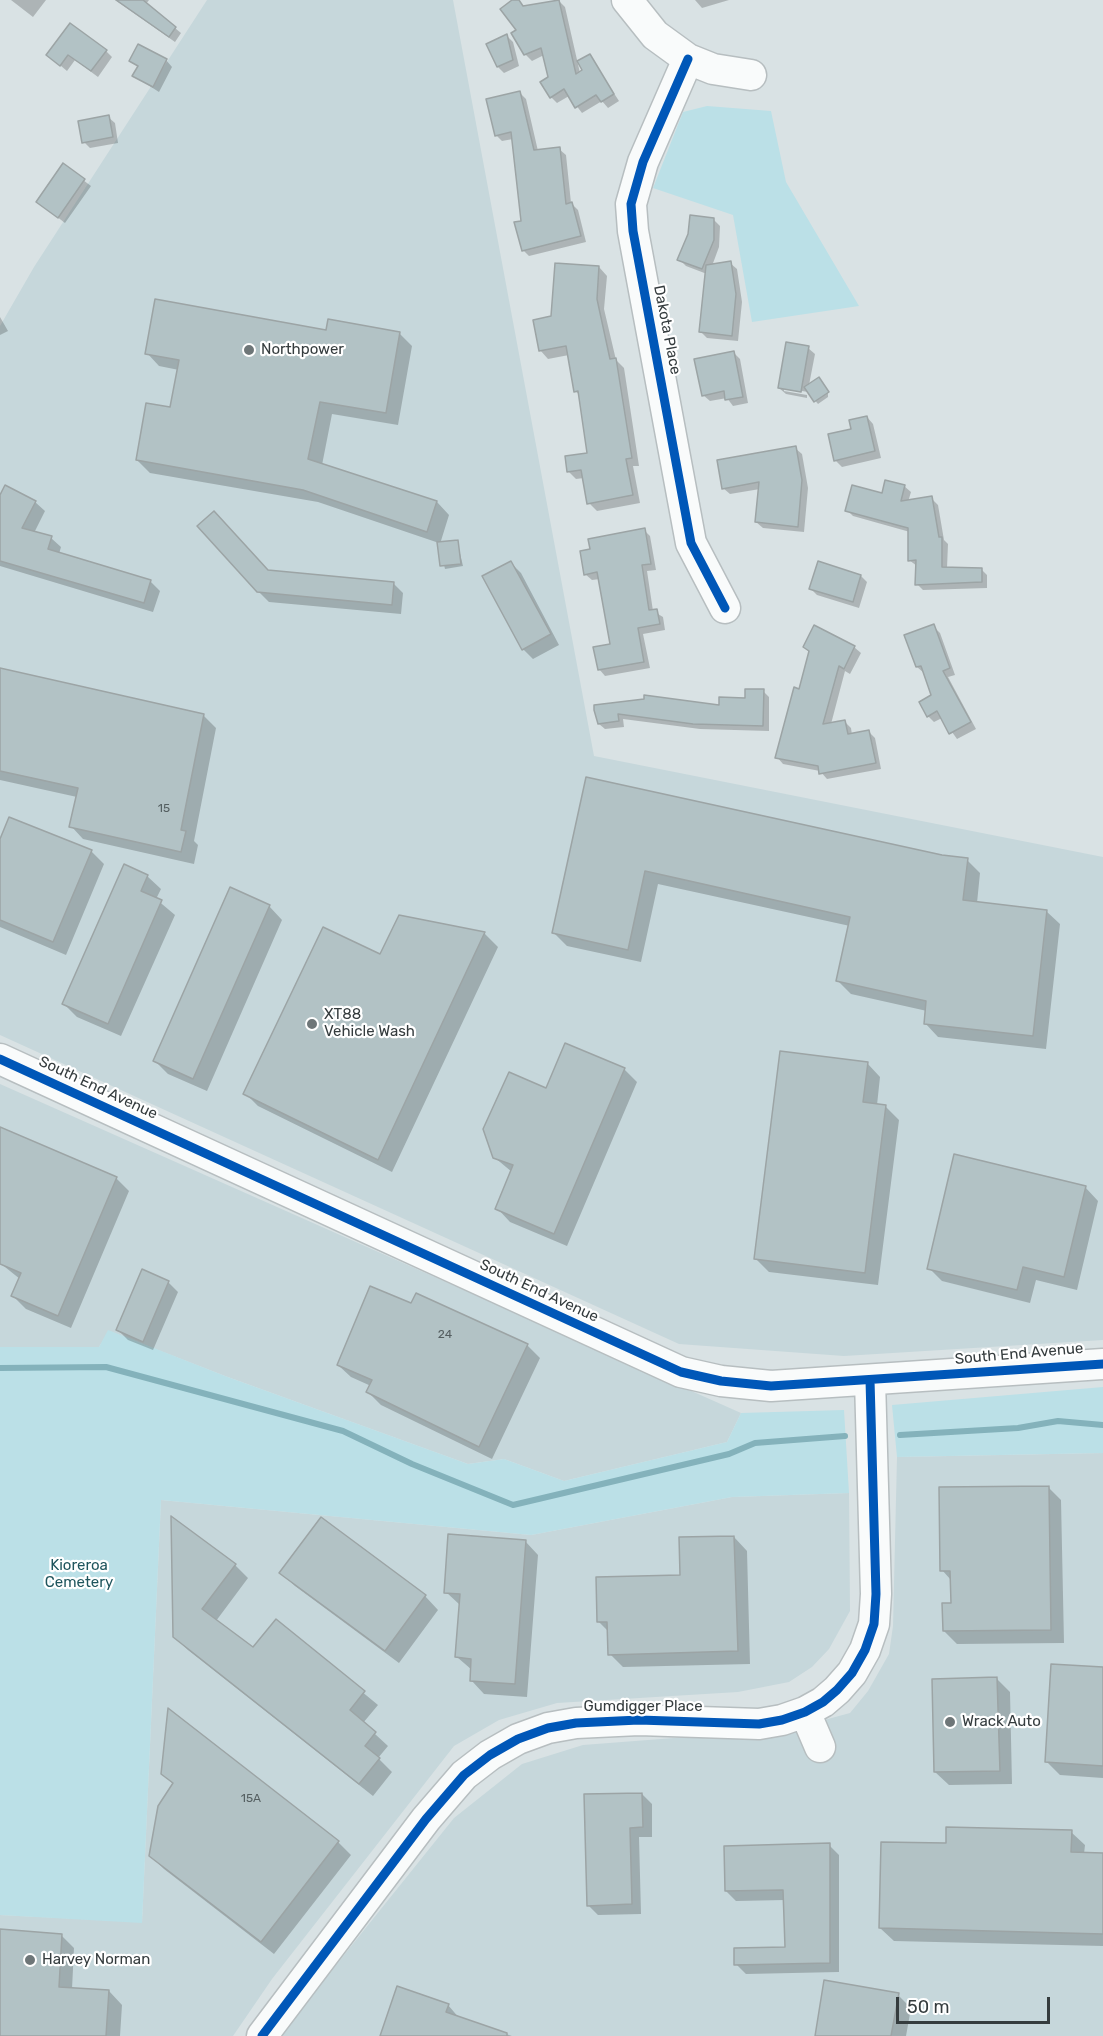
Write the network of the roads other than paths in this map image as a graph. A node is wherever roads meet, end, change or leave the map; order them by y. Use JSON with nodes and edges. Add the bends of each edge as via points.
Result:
{"nodes":[{"id":1,"x":627,"y":0,"type":"edge"},
{"id":2,"x":688,"y":59,"type":"junction"},
{"id":3,"x":751,"y":75,"type":"dead end"},
{"id":4,"x":725,"y":608,"type":"dead end"},
{"id":5,"x":0,"y":1059,"type":"edge"},
{"id":6,"x":1103,"y":1364,"type":"edge"},
{"id":7,"x":870,"y":1380,"type":"junction"},
{"id":8,"x":805,"y":1713,"type":"junction"},
{"id":9,"x":820,"y":1747,"type":"dead end"},
{"id":10,"x":262,"y":2036,"type":"edge"}],
"edges":[{"from":1,"to":2,"type":"street","via":[[655,35]]},
{"from":2,"to":3,"type":"street","via":[[713,69]]},
{"from":2,"to":4,"type":"street","name":"Dakota Place","via":[[639,174],[631,204],[691,543]]},
{"from":5,"to":7,"type":"street","name":"South End Avenue","via":[[566,1306],[681,1372],[771,1386]]},
{"from":6,"to":7,"type":"street","name":"South End Avenue"},
{"from":7,"to":8,"type":"street","name":"Gumdigger Place","via":[[874,1624],[852,1673],[823,1702]]},
{"from":8,"to":9,"type":"street"},
{"from":8,"to":10,"type":"street","name":"Gumdigger Place","via":[[759,1724],[639,1720],[576,1723],[518,1739],[490,1755],[464,1775],[426,1819]]}]}
